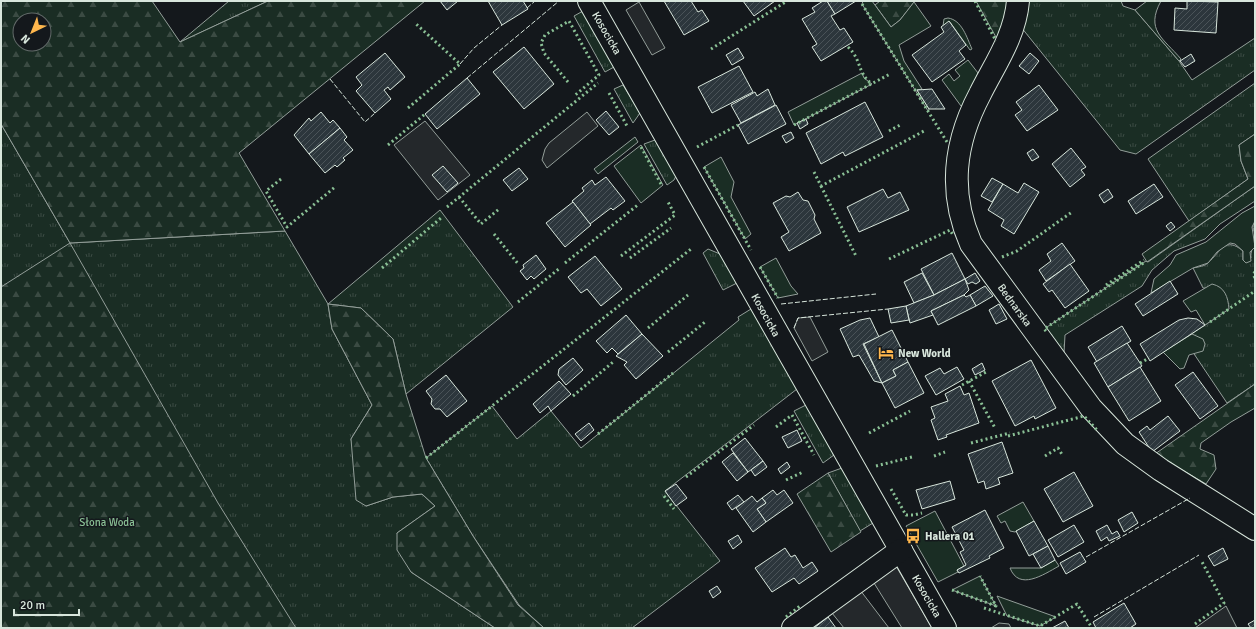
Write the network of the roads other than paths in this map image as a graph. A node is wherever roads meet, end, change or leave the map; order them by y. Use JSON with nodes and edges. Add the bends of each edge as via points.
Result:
{"nodes":[{"id":1,"x":589,"y":1,"type":"edge"},
{"id":2,"x":1018,"y":1,"type":"edge"},
{"id":3,"x":1255,"y":529,"type":"edge"},
{"id":4,"x":901,"y":550,"type":"junction"},
{"id":5,"x":793,"y":628,"type":"edge"},
{"id":6,"x":945,"y":628,"type":"edge"}],
"edges":[{"from":1,"to":4,"type":"street","name":"Kosocicka"},
{"from":2,"to":3,"type":"street","name":"Bednarska","via":[[1006,46],[966,124],[957,157],[961,217],[971,244],[1091,408],[1125,444],[1161,470]]},
{"from":4,"to":5,"type":"street"},
{"from":4,"to":6,"type":"street","name":"Kosocicka"}]}
